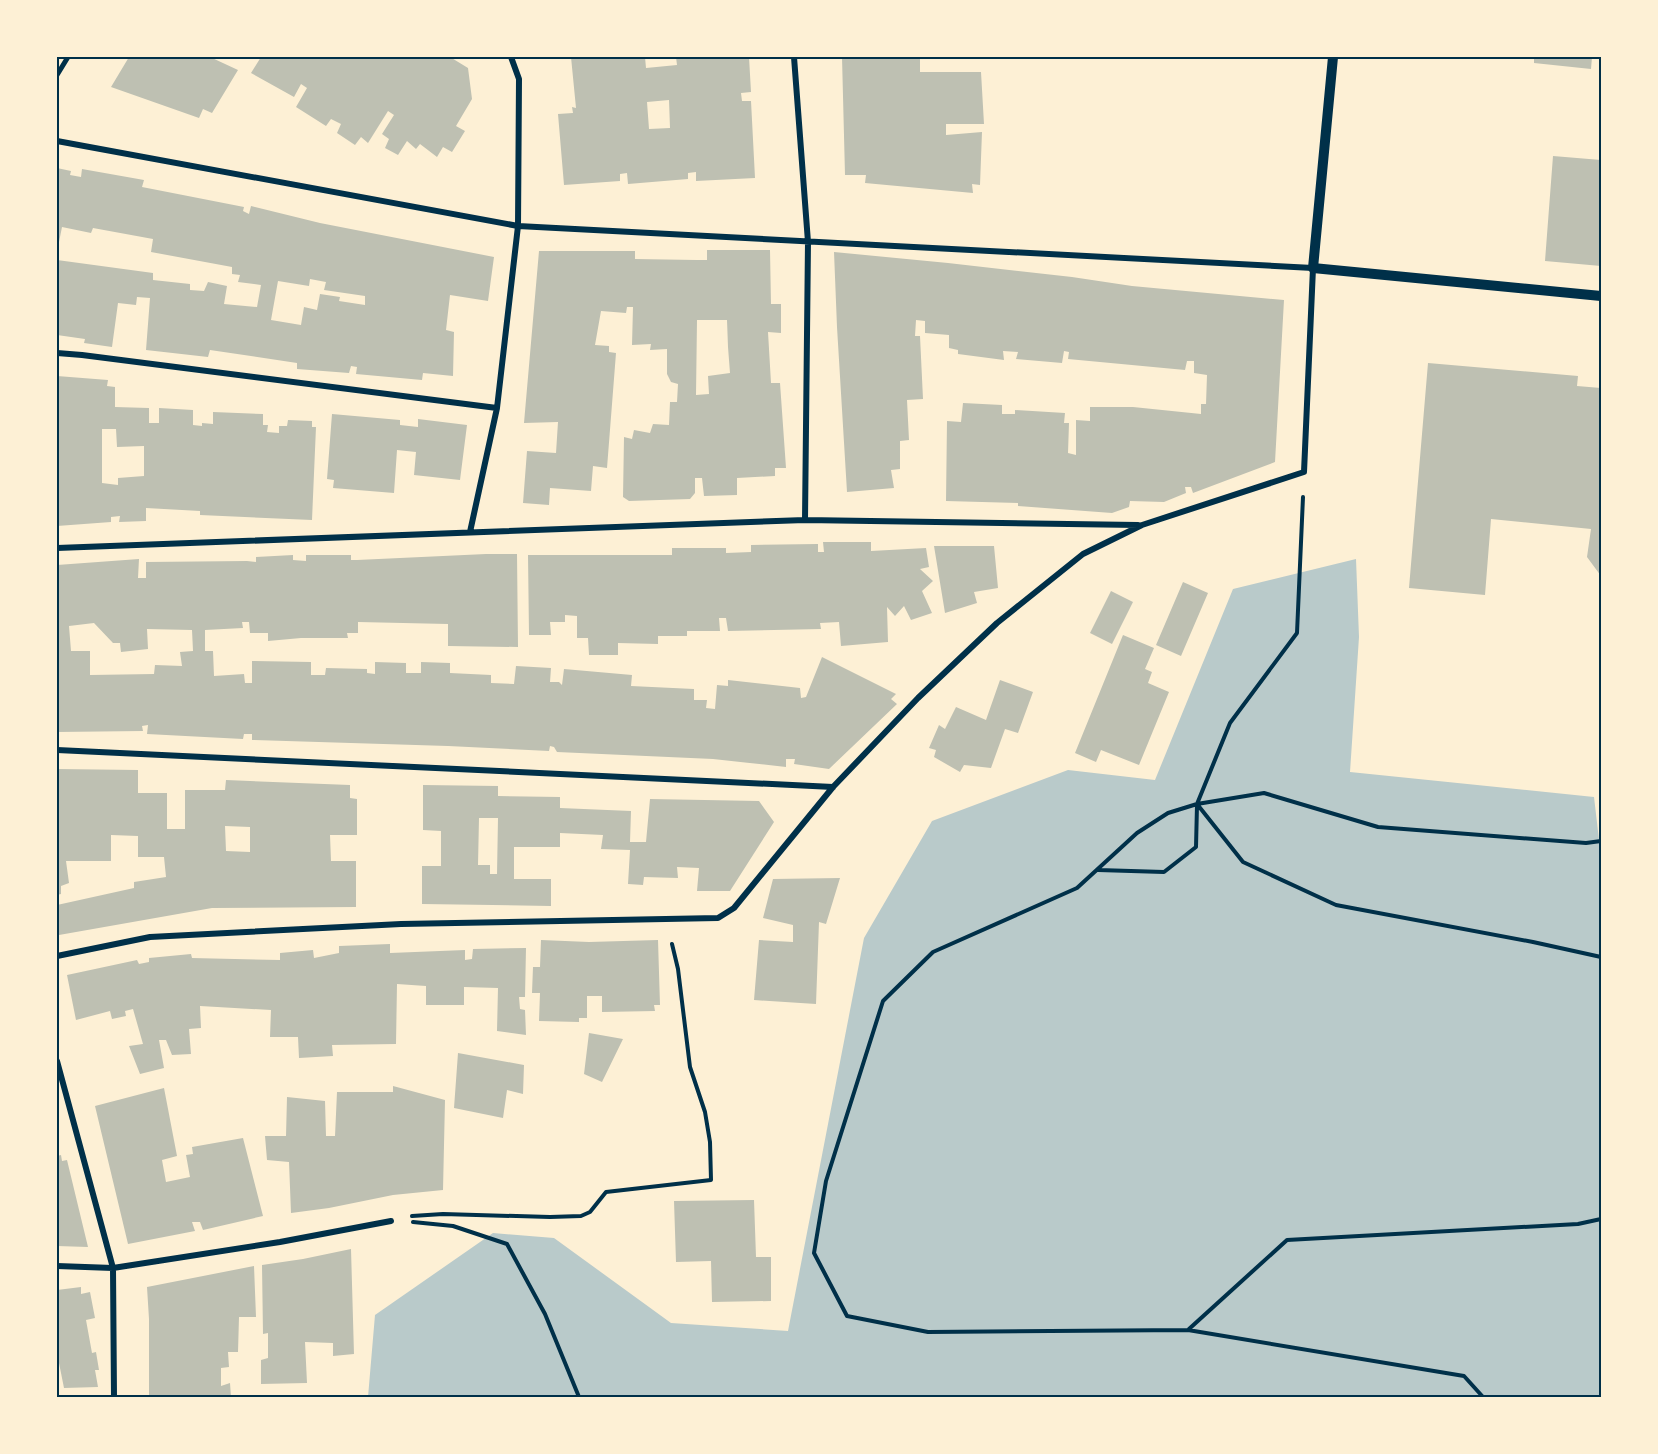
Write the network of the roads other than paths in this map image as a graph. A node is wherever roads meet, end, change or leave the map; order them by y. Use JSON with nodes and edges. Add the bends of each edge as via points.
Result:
{"nodes":[{"id":1,"x":68,"y":57,"type":"edge"},
{"id":2,"x":511,"y":57,"type":"edge"},
{"id":3,"x":794,"y":57,"type":"edge"},
{"id":4,"x":1333,"y":57,"type":"edge"},
{"id":5,"x":57,"y":75,"type":"edge"},
{"id":6,"x":57,"y":141,"type":"edge"},
{"id":7,"x":518,"y":226,"type":"junction"},
{"id":8,"x":808,"y":242,"type":"junction"},
{"id":9,"x":1313,"y":268,"type":"junction"},
{"id":10,"x":1601,"y":296,"type":"edge"},
{"id":11,"x":57,"y":353,"type":"edge"},
{"id":12,"x":497,"y":408,"type":"junction"},
{"id":13,"x":806,"y":520,"type":"junction"},
{"id":14,"x":1142,"y":525,"type":"junction"},
{"id":15,"x":470,"y":532,"type":"junction"},
{"id":16,"x":57,"y":548,"type":"edge"},
{"id":17,"x":57,"y":750,"type":"edge"},
{"id":18,"x":833,"y":787,"type":"junction"},
{"id":19,"x":57,"y":956,"type":"edge"},
{"id":20,"x":57,"y":1061,"type":"edge"},
{"id":21,"x":391,"y":1221,"type":"road end"},
{"id":22,"x":57,"y":1266,"type":"edge"},
{"id":23,"x":112,"y":1268,"type":"junction"},
{"id":24,"x":114,"y":1397,"type":"edge"}],
"edges":[{"from":1,"to":5,"type":"street"},
{"from":2,"to":7,"type":"street","via":[[519,79]]},
{"from":3,"to":8,"type":"street"},
{"from":4,"to":9,"type":"street"},
{"from":6,"to":7,"type":"street"},
{"from":7,"to":8,"type":"street"},
{"from":7,"to":12,"type":"street"},
{"from":8,"to":9,"type":"street"},
{"from":8,"to":13,"type":"street"},
{"from":9,"to":10,"type":"street"},
{"from":9,"to":14,"type":"street","via":[[1304,472]]},
{"from":11,"to":12,"type":"street"},
{"from":12,"to":15,"type":"street"},
{"from":13,"to":14,"type":"street"},
{"from":13,"to":15,"type":"street"},
{"from":14,"to":18,"type":"street","via":[[1083,554],[998,623],[918,698]]},
{"from":15,"to":16,"type":"street"},
{"from":17,"to":18,"type":"street"},
{"from":18,"to":19,"type":"street","via":[[734,908],[718,918],[401,924],[162,936]]},
{"from":20,"to":23,"type":"street"},
{"from":21,"to":23,"type":"street"},
{"from":22,"to":23,"type":"street"},
{"from":23,"to":24,"type":"street"}]}
